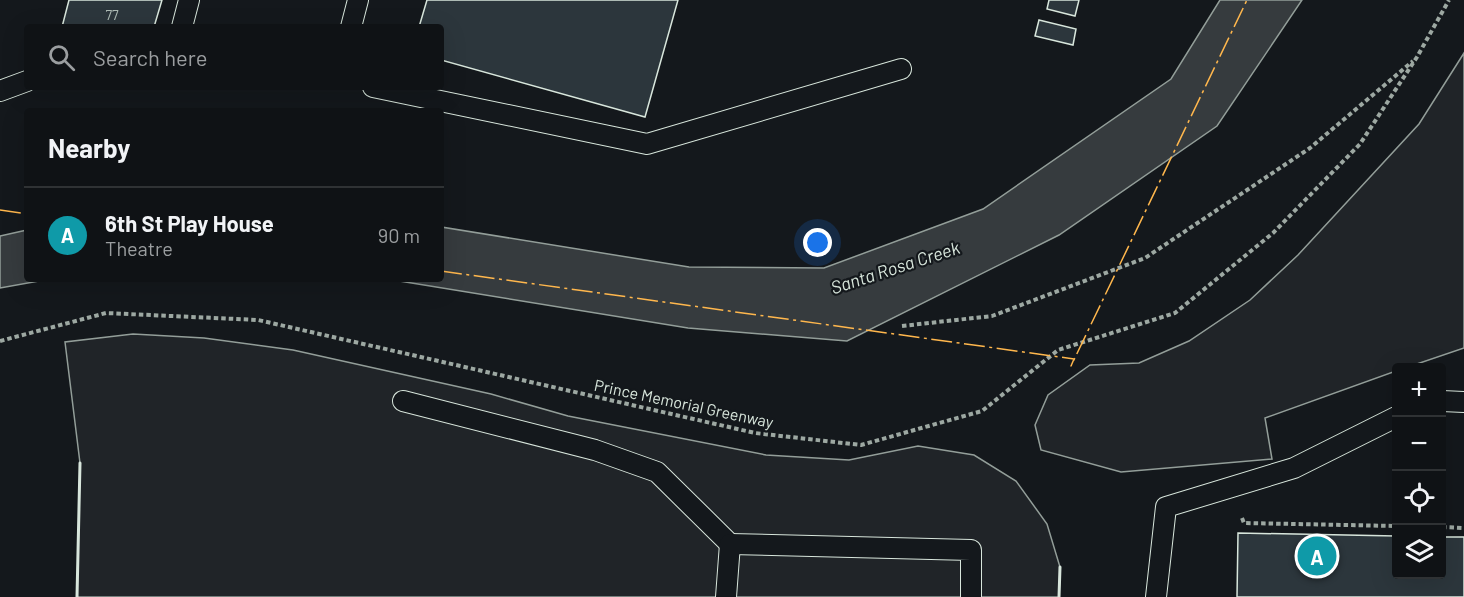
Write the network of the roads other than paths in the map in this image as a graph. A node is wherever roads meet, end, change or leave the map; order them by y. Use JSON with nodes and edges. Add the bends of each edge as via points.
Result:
{"nodes":[{"id":1,"x":189,"y":0,"type":"edge"},
{"id":2,"x":358,"y":0,"type":"edge"},
{"id":3,"x":183,"y":24,"type":"edge"},
{"id":4,"x":352,"y":24,"type":"edge"},
{"id":5,"x":901,"y":69,"type":"dead end"},
{"id":6,"x":24,"y":82,"type":"edge"},
{"id":7,"x":387,"y":90,"type":"edge"},
{"id":8,"x":0,"y":91,"type":"edge"},
{"id":9,"x":403,"y":400,"type":"dead end"},
{"id":10,"x":1446,"y":401,"type":"edge"},
{"id":11,"x":1464,"y":402,"type":"edge"},
{"id":12,"x":1392,"y":419,"type":"edge"},
{"id":13,"x":730,"y":544,"type":"junction"},
{"id":14,"x":726,"y":597,"type":"edge"},
{"id":15,"x":971,"y":597,"type":"edge"},
{"id":16,"x":1156,"y":597,"type":"edge"}],
"edges":[{"from":1,"to":3,"type":"lane"},
{"from":2,"to":4,"type":"lane"},
{"from":5,"to":7,"type":"lane","via":[[647,144]]},
{"from":6,"to":8,"type":"lane"},
{"from":9,"to":13,"type":"lane","via":[[595,450],[657,472]]},
{"from":10,"to":11,"type":"lane"},
{"from":12,"to":16,"type":"lane","via":[[1294,468],[1166,507]]},
{"from":13,"to":14,"type":"lane"},
{"from":13,"to":15,"type":"lane","via":[[971,549]]}]}
